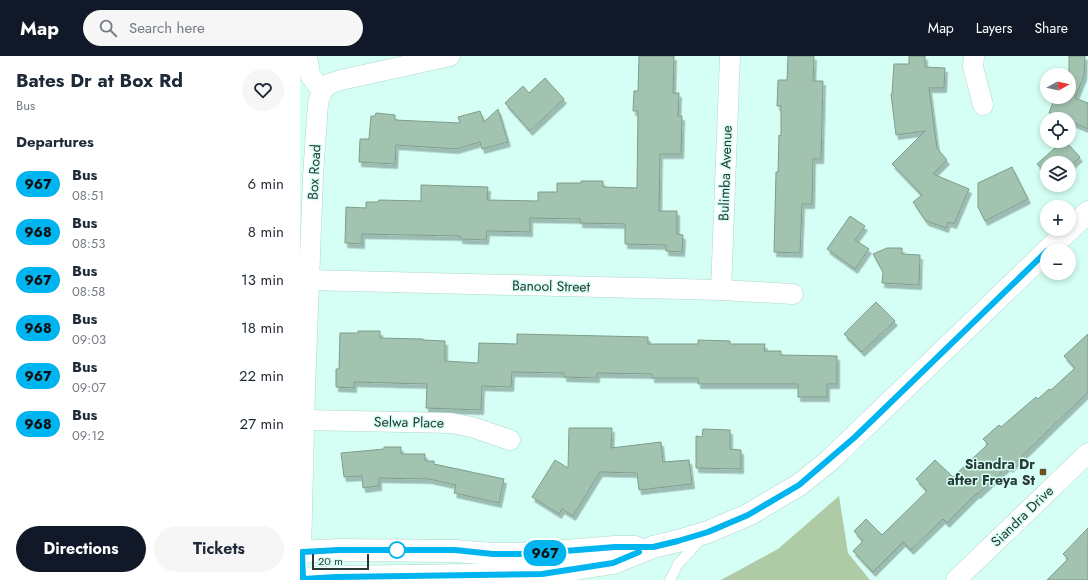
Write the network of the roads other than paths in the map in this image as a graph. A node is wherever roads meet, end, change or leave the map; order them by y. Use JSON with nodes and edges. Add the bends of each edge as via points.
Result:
{"nodes":[{"id":1,"x":307,"y":56,"type":"edge"},
{"id":2,"x":450,"y":56,"type":"edge"},
{"id":3,"x":730,"y":56,"type":"edge"},
{"id":4,"x":974,"y":56,"type":"edge"},
{"id":5,"x":322,"y":91,"type":"junction"},
{"id":6,"x":983,"y":105,"type":"dead end"},
{"id":7,"x":307,"y":175,"type":"edge"},
{"id":8,"x":1088,"y":212,"type":"edge"},
{"id":9,"x":1054,"y":244,"type":"edge"},
{"id":10,"x":1040,"y":258,"type":"edge"},
{"id":11,"x":309,"y":280,"type":"junction"},
{"id":12,"x":721,"y":290,"type":"junction"},
{"id":13,"x":793,"y":294,"type":"dead end"},
{"id":14,"x":303,"y":389,"type":"edge"},
{"id":15,"x":305,"y":420,"type":"junction"},
{"id":16,"x":510,"y":440,"type":"dead end"},
{"id":17,"x":1088,"y":453,"type":"edge"},
{"id":18,"x":708,"y":532,"type":"junction"},
{"id":19,"x":653,"y":547,"type":"junction"},
{"id":20,"x":301,"y":552,"type":"edge"},
{"id":21,"x":392,"y":578,"type":"edge"},
{"id":22,"x":302,"y":579,"type":"edge"},
{"id":23,"x":670,"y":580,"type":"edge"},
{"id":24,"x":956,"y":580,"type":"edge"}],
"edges":[{"from":1,"to":5,"type":"street","via":[[310,75]]},
{"from":2,"to":5,"type":"street","via":[[341,80],[329,84]]},
{"from":3,"to":12,"type":"street","name":"Bulimba Avenue"},
{"from":4,"to":6,"type":"street","via":[[973,67]]},
{"from":5,"to":7,"type":"street","name":"Box Road"},
{"from":7,"to":11,"type":"street","name":"Box Road"},
{"from":8,"to":9,"type":"street"},
{"from":10,"to":18,"type":"street","via":[[855,437],[804,481],[748,515]]},
{"from":11,"to":12,"type":"street","name":"Banool Street"},
{"from":11,"to":14,"type":"street","name":"Box Road"},
{"from":12,"to":13,"type":"street","name":"Banool Street"},
{"from":14,"to":15,"type":"street","name":"Box Road"},
{"from":15,"to":16,"type":"street","name":"Selwa Place","via":[[451,423]]},
{"from":15,"to":20,"type":"street","name":"Box Road"},
{"from":17,"to":24,"type":"street","name":"Siandra Drive"},
{"from":18,"to":19,"type":"street"},
{"from":18,"to":23,"type":"lane","via":[[678,564]]},
{"from":19,"to":20,"type":"street","via":[[520,554],[447,550]]},
{"from":19,"to":21,"type":"street","via":[[613,563],[542,574]]},
{"from":20,"to":22,"type":"street","name":"Box Road"},
{"from":21,"to":22,"type":"street"}]}
